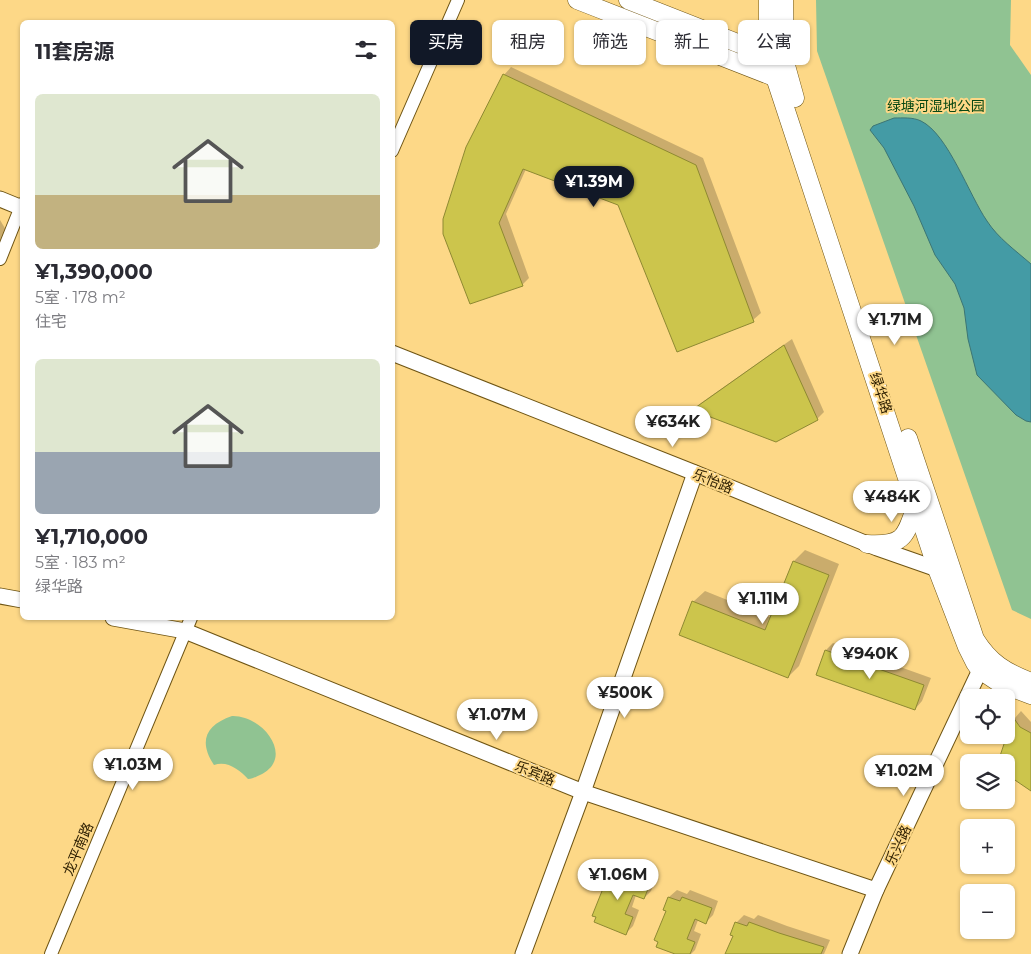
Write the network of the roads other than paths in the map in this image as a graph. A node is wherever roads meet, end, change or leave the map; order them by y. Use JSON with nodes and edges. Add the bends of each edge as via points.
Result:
{"nodes":[{"id":1,"x":458,"y":0,"type":"edge"},
{"id":2,"x":577,"y":0,"type":"edge"},
{"id":3,"x":628,"y":0,"type":"edge"},
{"id":4,"x":768,"y":0,"type":"edge"},
{"id":5,"x":784,"y":0,"type":"edge"},
{"id":6,"x":768,"y":20,"type":"edge"},
{"id":7,"x":784,"y":20,"type":"edge"},
{"id":8,"x":738,"y":44,"type":"edge"},
{"id":9,"x":774,"y":65,"type":"edge"},
{"id":10,"x":785,"y":65,"type":"edge"},
{"id":11,"x":784,"y":81,"type":"junction"},
{"id":12,"x":395,"y":144,"type":"edge"},
{"id":13,"x":0,"y":199,"type":"edge"},
{"id":14,"x":20,"y":205,"type":"edge"},
{"id":15,"x":20,"y":211,"type":"edge"},
{"id":16,"x":0,"y":259,"type":"edge"},
{"id":17,"x":395,"y":354,"type":"edge"},
{"id":18,"x":695,"y":473,"type":"junction"},
{"id":19,"x":917,"y":503,"type":"junction"},
{"id":20,"x":867,"y":544,"type":"junction"},
{"id":21,"x":944,"y":568,"type":"junction"},
{"id":22,"x":0,"y":596,"type":"edge"},
{"id":23,"x":20,"y":600,"type":"edge"},
{"id":24,"x":138,"y":620,"type":"edge"},
{"id":25,"x":188,"y":624,"type":"edge"},
{"id":26,"x":985,"y":664,"type":"junction"},
{"id":27,"x":1031,"y":682,"type":"edge"},
{"id":28,"x":1031,"y":695,"type":"edge"},
{"id":29,"x":583,"y":792,"type":"junction"},
{"id":30,"x":876,"y":890,"type":"junction"},
{"id":31,"x":50,"y":954,"type":"edge"},
{"id":32,"x":523,"y":954,"type":"edge"},
{"id":33,"x":850,"y":954,"type":"edge"}],
"edges":[{"from":1,"to":12,"type":"street"},
{"from":2,"to":11,"type":"main road"},
{"from":3,"to":8,"type":"main road"},
{"from":4,"to":6,"type":"main road","name":"绿华路"},
{"from":5,"to":7,"type":"main road","name":"绿华路"},
{"from":9,"to":11,"type":"main road","name":"绿华路"},
{"from":10,"to":11,"type":"main road","name":"绿华路"},
{"from":11,"to":19,"type":"main road","name":"绿华路"},
{"from":11,"to":21,"type":"main road","name":"绿华路"},
{"from":13,"to":14,"type":"street"},
{"from":15,"to":16,"type":"street"},
{"from":17,"to":18,"type":"street","name":"乐怡路"},
{"from":18,"to":20,"type":"street","name":"乐怡路"},
{"from":18,"to":29,"type":"street"},
{"from":19,"to":20,"type":"main road","via":[[899,541],[885,545]]},
{"from":19,"to":21,"type":"main road","name":"绿华路"},
{"from":20,"to":21,"type":"street","name":"乐怡路"},
{"from":21,"to":26,"type":"main road","name":"绿华路","via":[[967,647]]},
{"from":22,"to":23,"type":"street"},
{"from":24,"to":25,"type":"street","name":"乐宾路"},
{"from":25,"to":29,"type":"street","name":"乐宾路"},
{"from":25,"to":31,"type":"street","name":"龙平南路"},
{"from":26,"to":27,"type":"main road","name":"绿华路","via":[[998,666]]},
{"from":26,"to":28,"type":"main road","name":"绿华路","via":[[1001,684]]},
{"from":26,"to":30,"type":"street","name":"乐兴路"},
{"from":29,"to":30,"type":"street","name":"乐宾路"},
{"from":29,"to":32,"type":"street"},
{"from":30,"to":33,"type":"street","name":"乐兴路"}]}
